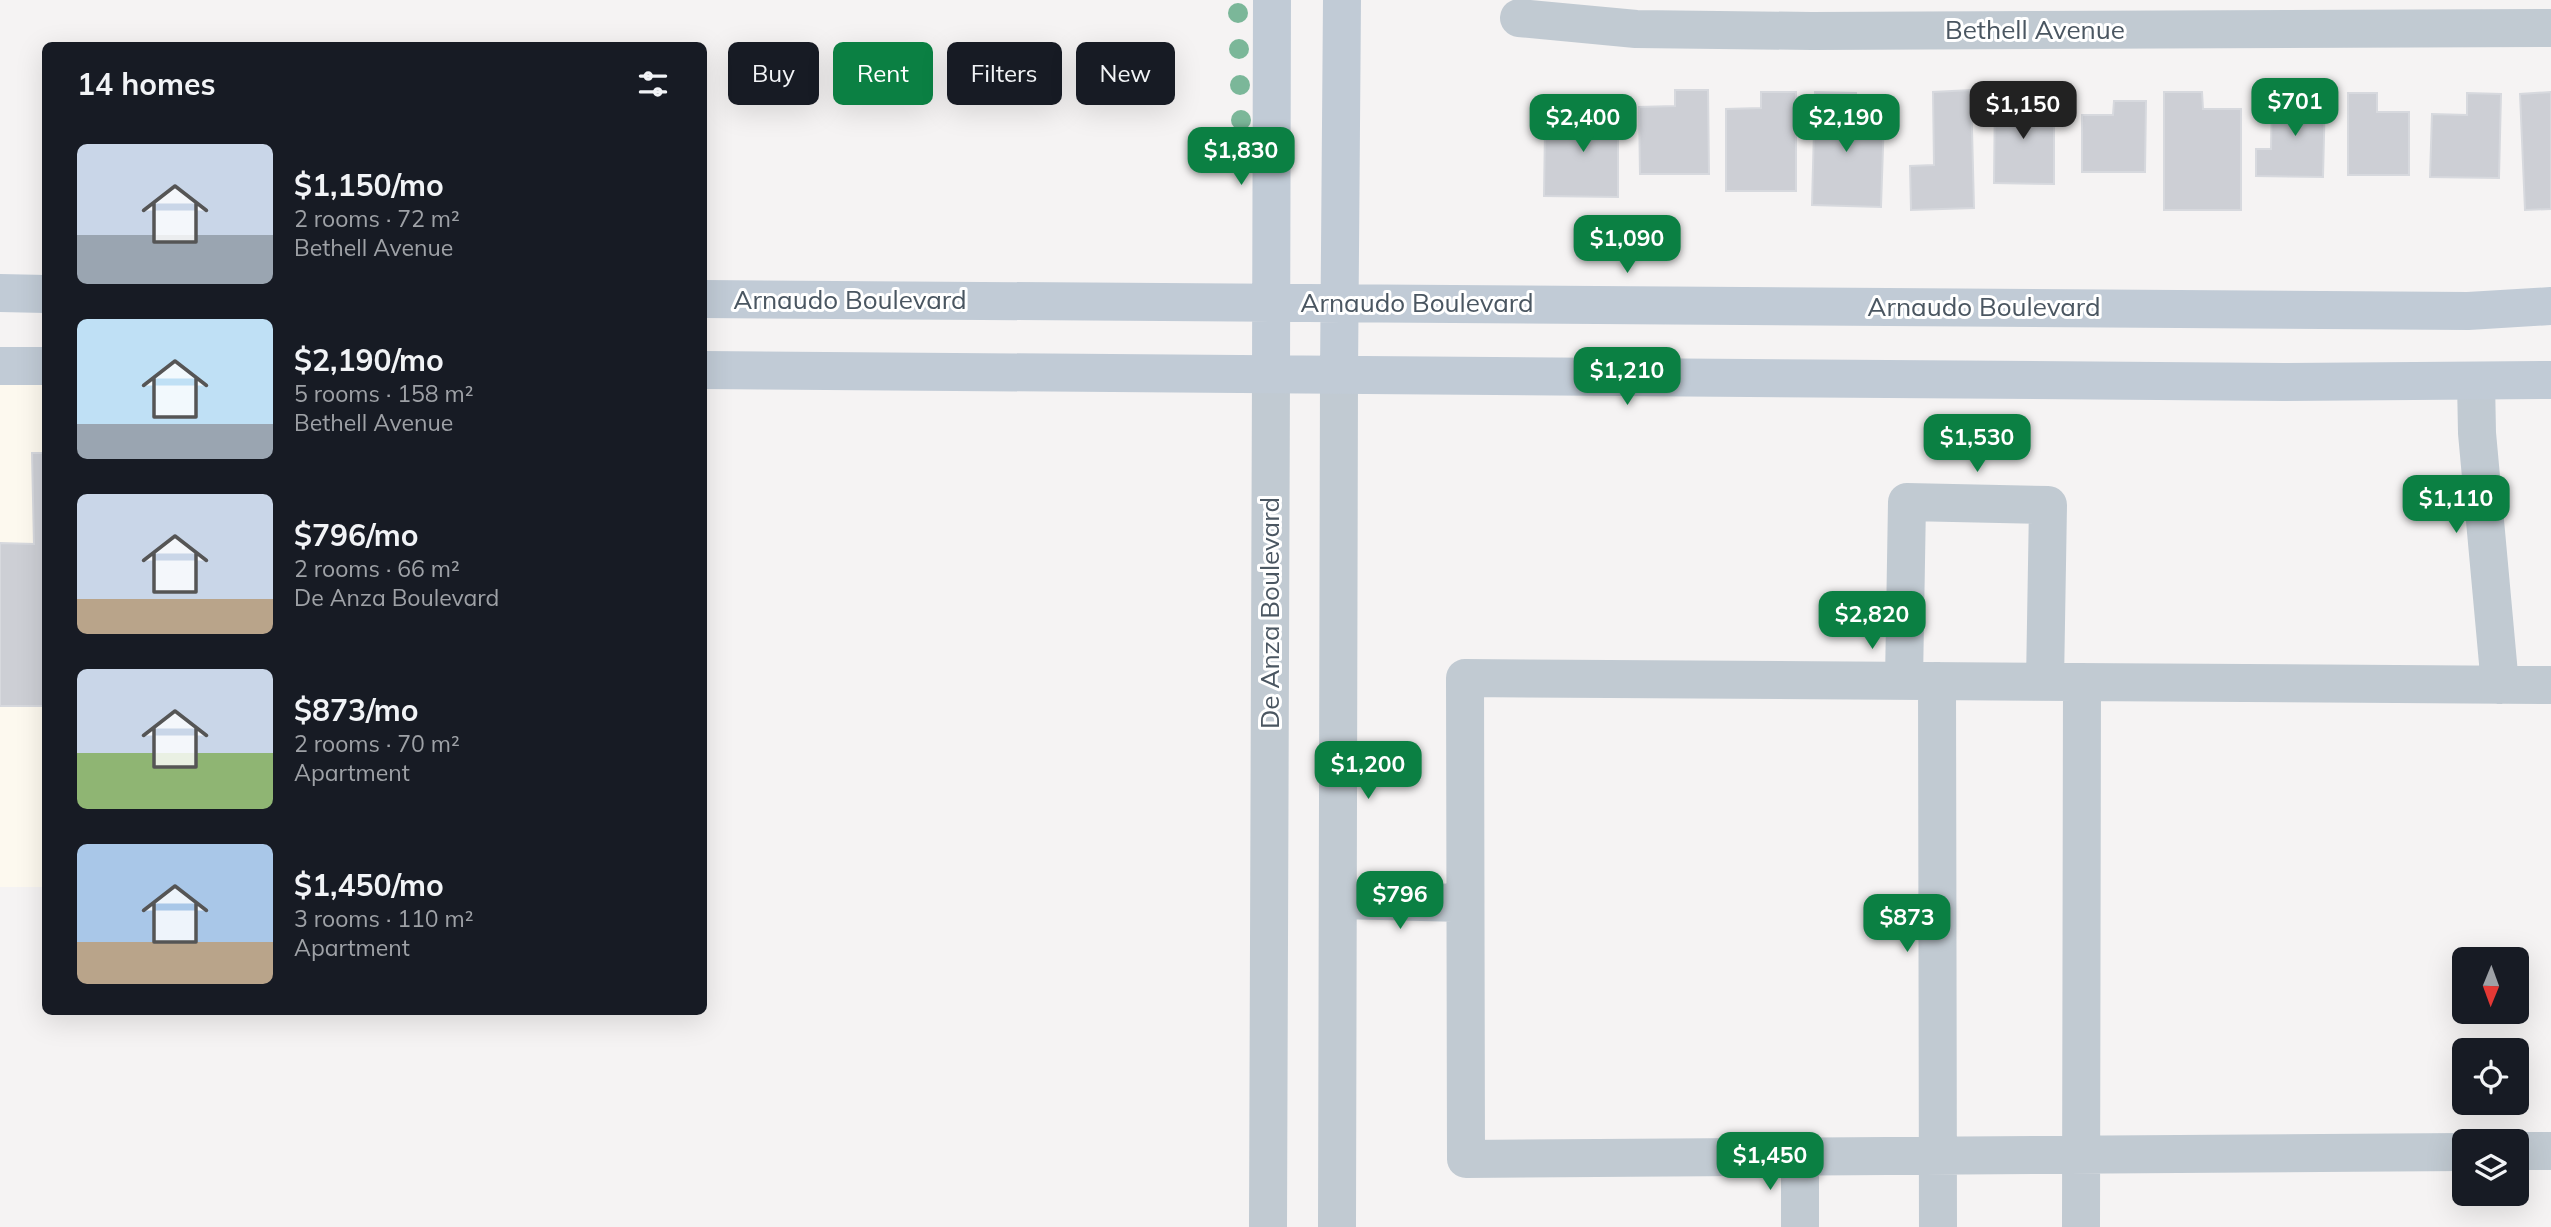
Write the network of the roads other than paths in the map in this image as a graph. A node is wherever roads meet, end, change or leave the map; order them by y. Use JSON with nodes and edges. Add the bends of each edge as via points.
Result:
{"nodes":[{"id":1,"x":1272,"y":0,"type":"edge"},
{"id":2,"x":1342,"y":0,"type":"edge"},
{"id":3,"x":2228,"y":14,"type":"edge"},
{"id":4,"x":1812,"y":16,"type":"edge"},
{"id":5,"x":1519,"y":18,"type":"dead end"},
{"id":6,"x":2551,"y":28,"type":"edge"},
{"id":7,"x":0,"y":293,"type":"edge"},
{"id":8,"x":42,"y":294,"type":"edge"},
{"id":9,"x":707,"y":299,"type":"edge"},
{"id":10,"x":1270,"y":303,"type":"junction"},
{"id":11,"x":1339,"y":303,"type":"junction"},
{"id":12,"x":2551,"y":306,"type":"edge"},
{"id":13,"x":0,"y":366,"type":"edge"},
{"id":14,"x":42,"y":366,"type":"edge"},
{"id":15,"x":707,"y":370,"type":"edge"},
{"id":16,"x":1271,"y":374,"type":"junction"},
{"id":17,"x":1339,"y":375,"type":"junction"},
{"id":18,"x":2551,"y":380,"type":"edge"},
{"id":19,"x":2476,"y":381,"type":"junction"},
{"id":20,"x":1920,"y":681,"type":"junction"},
{"id":21,"x":2063,"y":682,"type":"junction"},
{"id":22,"x":2500,"y":685,"type":"junction"},
{"id":23,"x":2551,"y":685,"type":"edge"},
{"id":24,"x":1338,"y":900,"type":"junction"},
{"id":25,"x":1464,"y":903,"type":"junction"},
{"id":26,"x":2551,"y":1151,"type":"edge"},
{"id":27,"x":2452,"y":1152,"type":"edge"},
{"id":28,"x":2529,"y":1152,"type":"edge"},
{"id":29,"x":2081,"y":1154,"type":"junction"},
{"id":30,"x":1800,"y":1156,"type":"junction"},
{"id":31,"x":1937,"y":1156,"type":"junction"},
{"id":32,"x":1268,"y":1227,"type":"edge"},
{"id":33,"x":1337,"y":1227,"type":"edge"},
{"id":34,"x":1800,"y":1227,"type":"edge"},
{"id":35,"x":1938,"y":1227,"type":"edge"},
{"id":36,"x":2081,"y":1227,"type":"edge"}],
"edges":[{"from":1,"to":10,"type":"street","name":"De Anza Boulevard"},
{"from":2,"to":11,"type":"street"},
{"from":3,"to":4,"type":"street","name":"Bethell Avenue"},
{"from":3,"to":6,"type":"street","name":"Bethell Avenue"},
{"from":4,"to":5,"type":"street","name":"Bethell Avenue","via":[[1636,29]]},
{"from":7,"to":8,"type":"street"},
{"from":9,"to":10,"type":"street","name":"Arnaudo Boulevard"},
{"from":10,"to":11,"type":"street","name":"Arnaudo Boulevard"},
{"from":10,"to":16,"type":"street","name":"De Anza Boulevard"},
{"from":11,"to":12,"type":"street","name":"Arnaudo Boulevard","via":[[2468,311]]},
{"from":11,"to":17,"type":"street"},
{"from":13,"to":14,"type":"street"},
{"from":15,"to":16,"type":"street"},
{"from":16,"to":17,"type":"street"},
{"from":16,"to":32,"type":"street","name":"De Anza Boulevard"},
{"from":17,"to":19,"type":"street"},
{"from":17,"to":24,"type":"street"},
{"from":18,"to":19,"type":"street"},
{"from":19,"to":22,"type":"street"},
{"from":20,"to":21,"type":"street"},
{"from":20,"to":21,"type":"street","via":[[1907,502],[2048,505]]},
{"from":20,"to":25,"type":"street","via":[[1465,678]]},
{"from":20,"to":31,"type":"street"},
{"from":21,"to":22,"type":"street"},
{"from":21,"to":29,"type":"street"},
{"from":22,"to":23,"type":"street"},
{"from":24,"to":25,"type":"street"},
{"from":24,"to":33,"type":"street"},
{"from":25,"to":30,"type":"street","via":[[1466,1159]]},
{"from":26,"to":28,"type":"street"},
{"from":27,"to":29,"type":"street"},
{"from":29,"to":31,"type":"street"},
{"from":29,"to":36,"type":"street"},
{"from":30,"to":31,"type":"street"},
{"from":30,"to":34,"type":"street"},
{"from":31,"to":35,"type":"street"}]}
